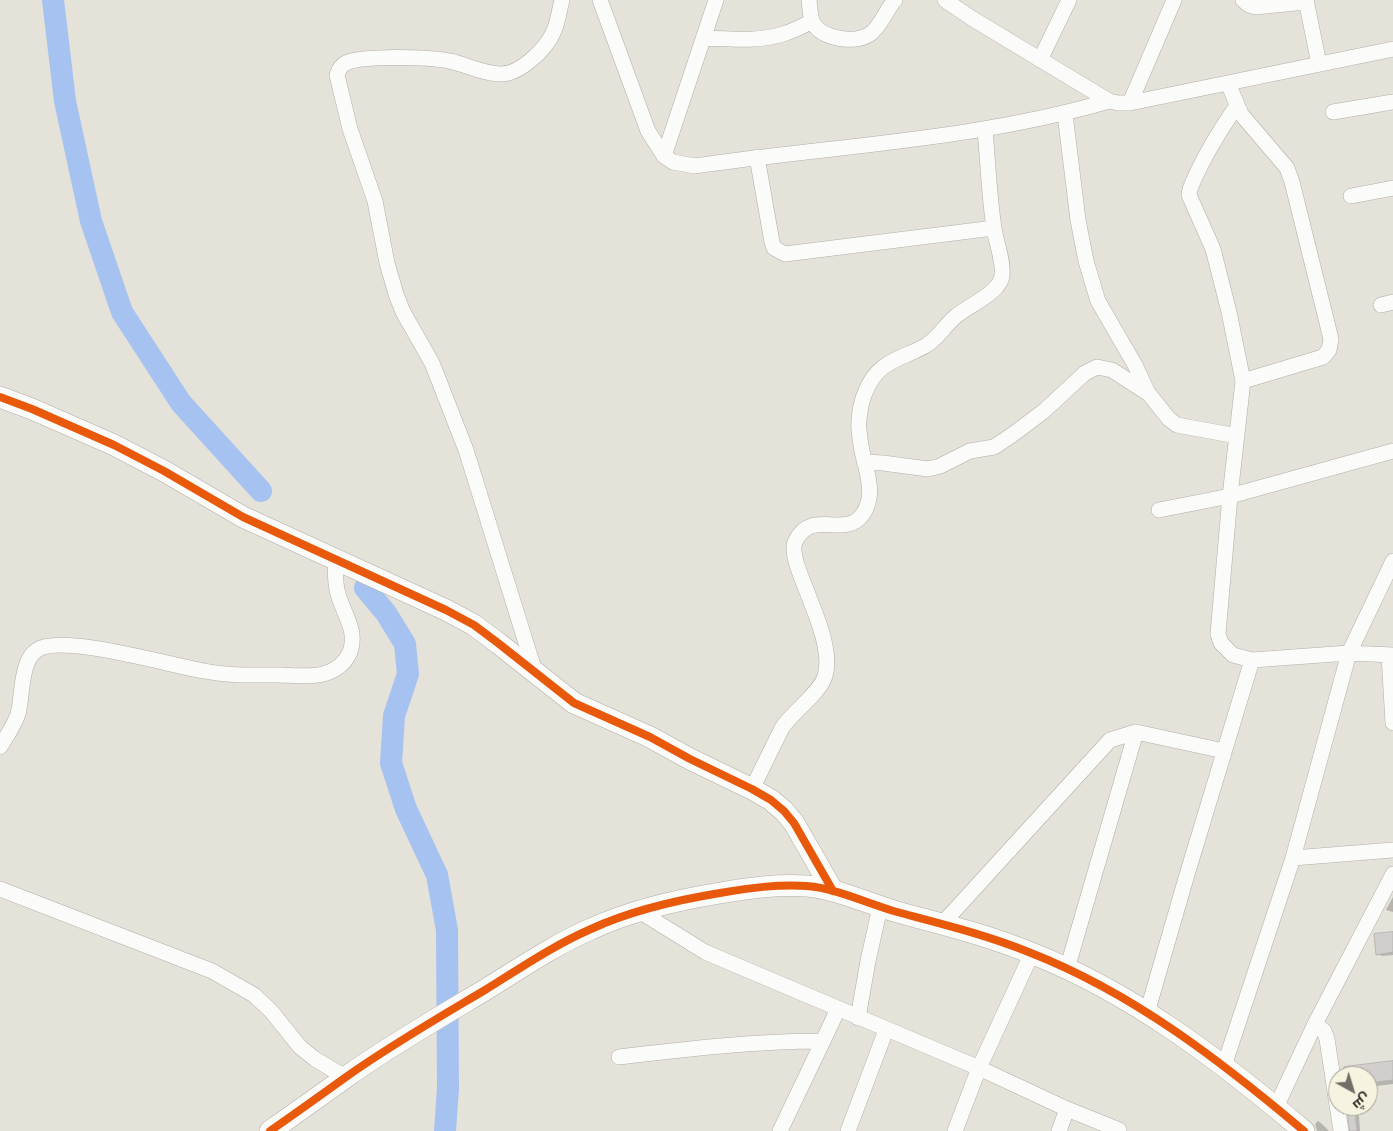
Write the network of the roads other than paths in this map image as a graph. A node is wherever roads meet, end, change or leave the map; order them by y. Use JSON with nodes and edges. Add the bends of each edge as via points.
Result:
{"nodes":[{"id":1,"x":562,"y":0,"type":"edge"},
{"id":2,"x":600,"y":0,"type":"edge"},
{"id":3,"x":716,"y":0,"type":"edge"},
{"id":4,"x":809,"y":0,"type":"edge"},
{"id":5,"x":895,"y":0,"type":"edge"},
{"id":6,"x":945,"y":0,"type":"edge"},
{"id":7,"x":1068,"y":0,"type":"edge"},
{"id":8,"x":1174,"y":0,"type":"edge"},
{"id":9,"x":1242,"y":0,"type":"edge"},
{"id":10,"x":1306,"y":1,"type":"edge"},
{"id":11,"x":812,"y":21,"type":"junction"},
{"id":12,"x":704,"y":38,"type":"junction"},
{"id":13,"x":1393,"y":49,"type":"edge"},
{"id":14,"x":1040,"y":60,"type":"junction"},
{"id":15,"x":1319,"y":64,"type":"junction"},
{"id":16,"x":1228,"y":83,"type":"junction"},
{"id":17,"x":1109,"y":101,"type":"junction"},
{"id":18,"x":1393,"y":102,"type":"edge"},
{"id":19,"x":1130,"y":103,"type":"junction"},
{"id":20,"x":1236,"y":106,"type":"junction"},
{"id":21,"x":1333,"y":112,"type":"dead end"},
{"id":22,"x":1065,"y":114,"type":"junction"},
{"id":23,"x":985,"y":130,"type":"junction"},
{"id":24,"x":664,"y":156,"type":"junction"},
{"id":25,"x":757,"y":157,"type":"junction"},
{"id":26,"x":1393,"y":190,"type":"edge"},
{"id":27,"x":1351,"y":196,"type":"dead end"},
{"id":28,"x":994,"y":228,"type":"junction"},
{"id":29,"x":1243,"y":381,"type":"junction"},
{"id":30,"x":1149,"y":394,"type":"junction"},
{"id":31,"x":0,"y":397,"type":"edge"},
{"id":32,"x":1237,"y":436,"type":"junction"},
{"id":33,"x":1393,"y":452,"type":"edge"},
{"id":34,"x":864,"y":462,"type":"junction"},
{"id":35,"x":1230,"y":496,"type":"junction"},
{"id":36,"x":1159,"y":510,"type":"dead end"},
{"id":37,"x":336,"y":560,"type":"junction"},
{"id":38,"x":1393,"y":561,"type":"edge"},
{"id":39,"x":1349,"y":653,"type":"junction"},
{"id":40,"x":1391,"y":655,"type":"edge"},
{"id":41,"x":1252,"y":660,"type":"junction"},
{"id":42,"x":535,"y":674,"type":"junction"},
{"id":43,"x":1393,"y":723,"type":"edge"},
{"id":44,"x":1136,"y":732,"type":"junction"},
{"id":45,"x":0,"y":747,"type":"edge"},
{"id":46,"x":1224,"y":752,"type":"junction"},
{"id":47,"x":752,"y":788,"type":"junction"},
{"id":48,"x":1393,"y":850,"type":"edge"},
{"id":49,"x":1292,"y":858,"type":"junction"},
{"id":50,"x":1393,"y":876,"type":"edge"},
{"id":51,"x":0,"y":889,"type":"edge"},
{"id":52,"x":833,"y":891,"type":"junction"},
{"id":53,"x":880,"y":907,"type":"junction"},
{"id":54,"x":639,"y":911,"type":"junction"},
{"id":55,"x":943,"y":923,"type":"junction"},
{"id":56,"x":1032,"y":953,"type":"junction"},
{"id":57,"x":1067,"y":969,"type":"junction"},
{"id":58,"x":838,"y":1009,"type":"junction"},
{"id":59,"x":1147,"y":1012,"type":"junction"},
{"id":60,"x":858,"y":1018,"type":"junction"},
{"id":61,"x":1315,"y":1024,"type":"junction"},
{"id":62,"x":886,"y":1030,"type":"junction"},
{"id":63,"x":823,"y":1041,"type":"junction"},
{"id":64,"x":620,"y":1057,"type":"dead end"},
{"id":65,"x":1224,"y":1066,"type":"junction"},
{"id":66,"x":979,"y":1068,"type":"junction"},
{"id":67,"x":345,"y":1077,"type":"junction"},
{"id":68,"x":1276,"y":1107,"type":"junction"},
{"id":69,"x":1066,"y":1109,"type":"junction"},
{"id":70,"x":1119,"y":1130,"type":"dead end"},
{"id":71,"x":270,"y":1131,"type":"edge"},
{"id":72,"x":780,"y":1131,"type":"edge"},
{"id":73,"x":848,"y":1131,"type":"edge"},
{"id":74,"x":955,"y":1131,"type":"edge"},
{"id":75,"x":1059,"y":1131,"type":"edge"},
{"id":76,"x":1304,"y":1131,"type":"edge"},
{"id":77,"x":1340,"y":1131,"type":"edge"}],
"edges":[{"from":1,"to":42,"type":"street","via":[[550,39],[525,66],[515,71],[501,74],[450,61],[415,58],[356,60],[344,64],[337,75],[350,129],[375,201],[386,263],[396,294],[432,363],[466,450]]},
{"from":2,"to":24,"type":"street","via":[[648,131]]},
{"from":3,"to":12,"type":"street"},
{"from":4,"to":11,"type":"street"},
{"from":5,"to":11,"type":"street","via":[[878,25],[863,37],[835,37],[820,31]]},
{"from":6,"to":14,"type":"street"},
{"from":7,"to":14,"type":"street"},
{"from":8,"to":19,"type":"street"},
{"from":9,"to":10,"type":"street","via":[[1255,7]]},
{"from":10,"to":15,"type":"street"},
{"from":11,"to":12,"type":"street","via":[[782,35],[738,40]]},
{"from":12,"to":24,"type":"street"},
{"from":13,"to":15,"type":"street"},
{"from":14,"to":17,"type":"street"},
{"from":15,"to":16,"type":"street"},
{"from":16,"to":19,"type":"street"},
{"from":16,"to":20,"type":"street"},
{"from":17,"to":19,"type":"street"},
{"from":17,"to":22,"type":"street"},
{"from":18,"to":21,"type":"street"},
{"from":20,"to":29,"type":"street","via":[[1216,135],[1189,195],[1213,249]]},
{"from":20,"to":29,"type":"street","via":[[1287,168],[1331,340],[1329,350],[1323,356]]},
{"from":22,"to":23,"type":"street"},
{"from":22,"to":30,"type":"street","via":[[1078,220],[1095,293]]},
{"from":23,"to":25,"type":"street"},
{"from":23,"to":28,"type":"street"},
{"from":24,"to":25,"type":"street","via":[[673,162],[695,166]]},
{"from":25,"to":28,"type":"street","via":[[772,242],[774,248],[785,254]]},
{"from":26,"to":27,"type":"street"},
{"from":28,"to":34,"type":"street","via":[[1002,276],[1000,284],[954,318],[936,338],[891,361],[870,380],[859,428]]},
{"from":29,"to":32,"type":"street"},
{"from":30,"to":32,"type":"street","via":[[1177,425]]},
{"from":30,"to":34,"type":"street","via":[[1112,370],[1098,367],[1085,372],[1044,411],[994,447],[970,450],[928,469]]},
{"from":31,"to":37,"type":"street","via":[[114,445],[243,517]]},
{"from":32,"to":35,"type":"street"},
{"from":33,"to":35,"type":"street"},
{"from":34,"to":47,"type":"street","via":[[870,493],[863,514],[845,526],[818,523],[810,526],[794,545],[824,639],[827,667],[817,690],[787,719]]},
{"from":35,"to":36,"type":"street"},
{"from":35,"to":41,"type":"street","via":[[1218,634],[1221,643],[1233,655]]},
{"from":37,"to":42,"type":"street","via":[[474,626]]},
{"from":37,"to":45,"type":"street","via":[[337,588],[350,624],[352,644],[340,665],[327,674],[205,672],[86,648],[42,647],[32,654],[28,662],[18,715]]},
{"from":38,"to":39,"type":"street"},
{"from":39,"to":40,"type":"street"},
{"from":39,"to":41,"type":"street"},
{"from":39,"to":49,"type":"street"},
{"from":40,"to":43,"type":"street"},
{"from":41,"to":46,"type":"street"},
{"from":42,"to":47,"type":"street","via":[[574,703]]},
{"from":44,"to":46,"type":"street"},
{"from":44,"to":55,"type":"street","via":[[1116,737],[1102,748]]},
{"from":44,"to":57,"type":"street"},
{"from":46,"to":59,"type":"street"},
{"from":47,"to":52,"type":"street","via":[[778,805],[794,822]]},
{"from":48,"to":49,"type":"street"},
{"from":49,"to":65,"type":"street"},
{"from":50,"to":61,"type":"street"},
{"from":51,"to":67,"type":"street","via":[[194,963],[236,984],[265,1005],[300,1047]]},
{"from":52,"to":53,"type":"street"},
{"from":52,"to":54,"type":"street","via":[[810,886],[768,885],[685,899]]},
{"from":53,"to":55,"type":"street"},
{"from":53,"to":60,"type":"street"},
{"from":54,"to":58,"type":"street","via":[[705,952]]},
{"from":54,"to":67,"type":"street","via":[[591,929],[537,958]]},
{"from":55,"to":56,"type":"street"},
{"from":56,"to":57,"type":"street"},
{"from":56,"to":66,"type":"street"},
{"from":57,"to":59,"type":"street"},
{"from":58,"to":60,"type":"street"},
{"from":58,"to":63,"type":"street"},
{"from":59,"to":65,"type":"street"},
{"from":60,"to":62,"type":"street"},
{"from":61,"to":68,"type":"street"},
{"from":61,"to":77,"type":"street","via":[[1328,1039]]},
{"from":62,"to":66,"type":"street"},
{"from":62,"to":73,"type":"street"},
{"from":63,"to":64,"type":"street","via":[[704,1047]]},
{"from":63,"to":72,"type":"street"},
{"from":65,"to":68,"type":"street"},
{"from":66,"to":69,"type":"street"},
{"from":66,"to":74,"type":"street"},
{"from":67,"to":71,"type":"street"},
{"from":68,"to":76,"type":"street"},
{"from":69,"to":70,"type":"street"},
{"from":69,"to":75,"type":"street"}]}
